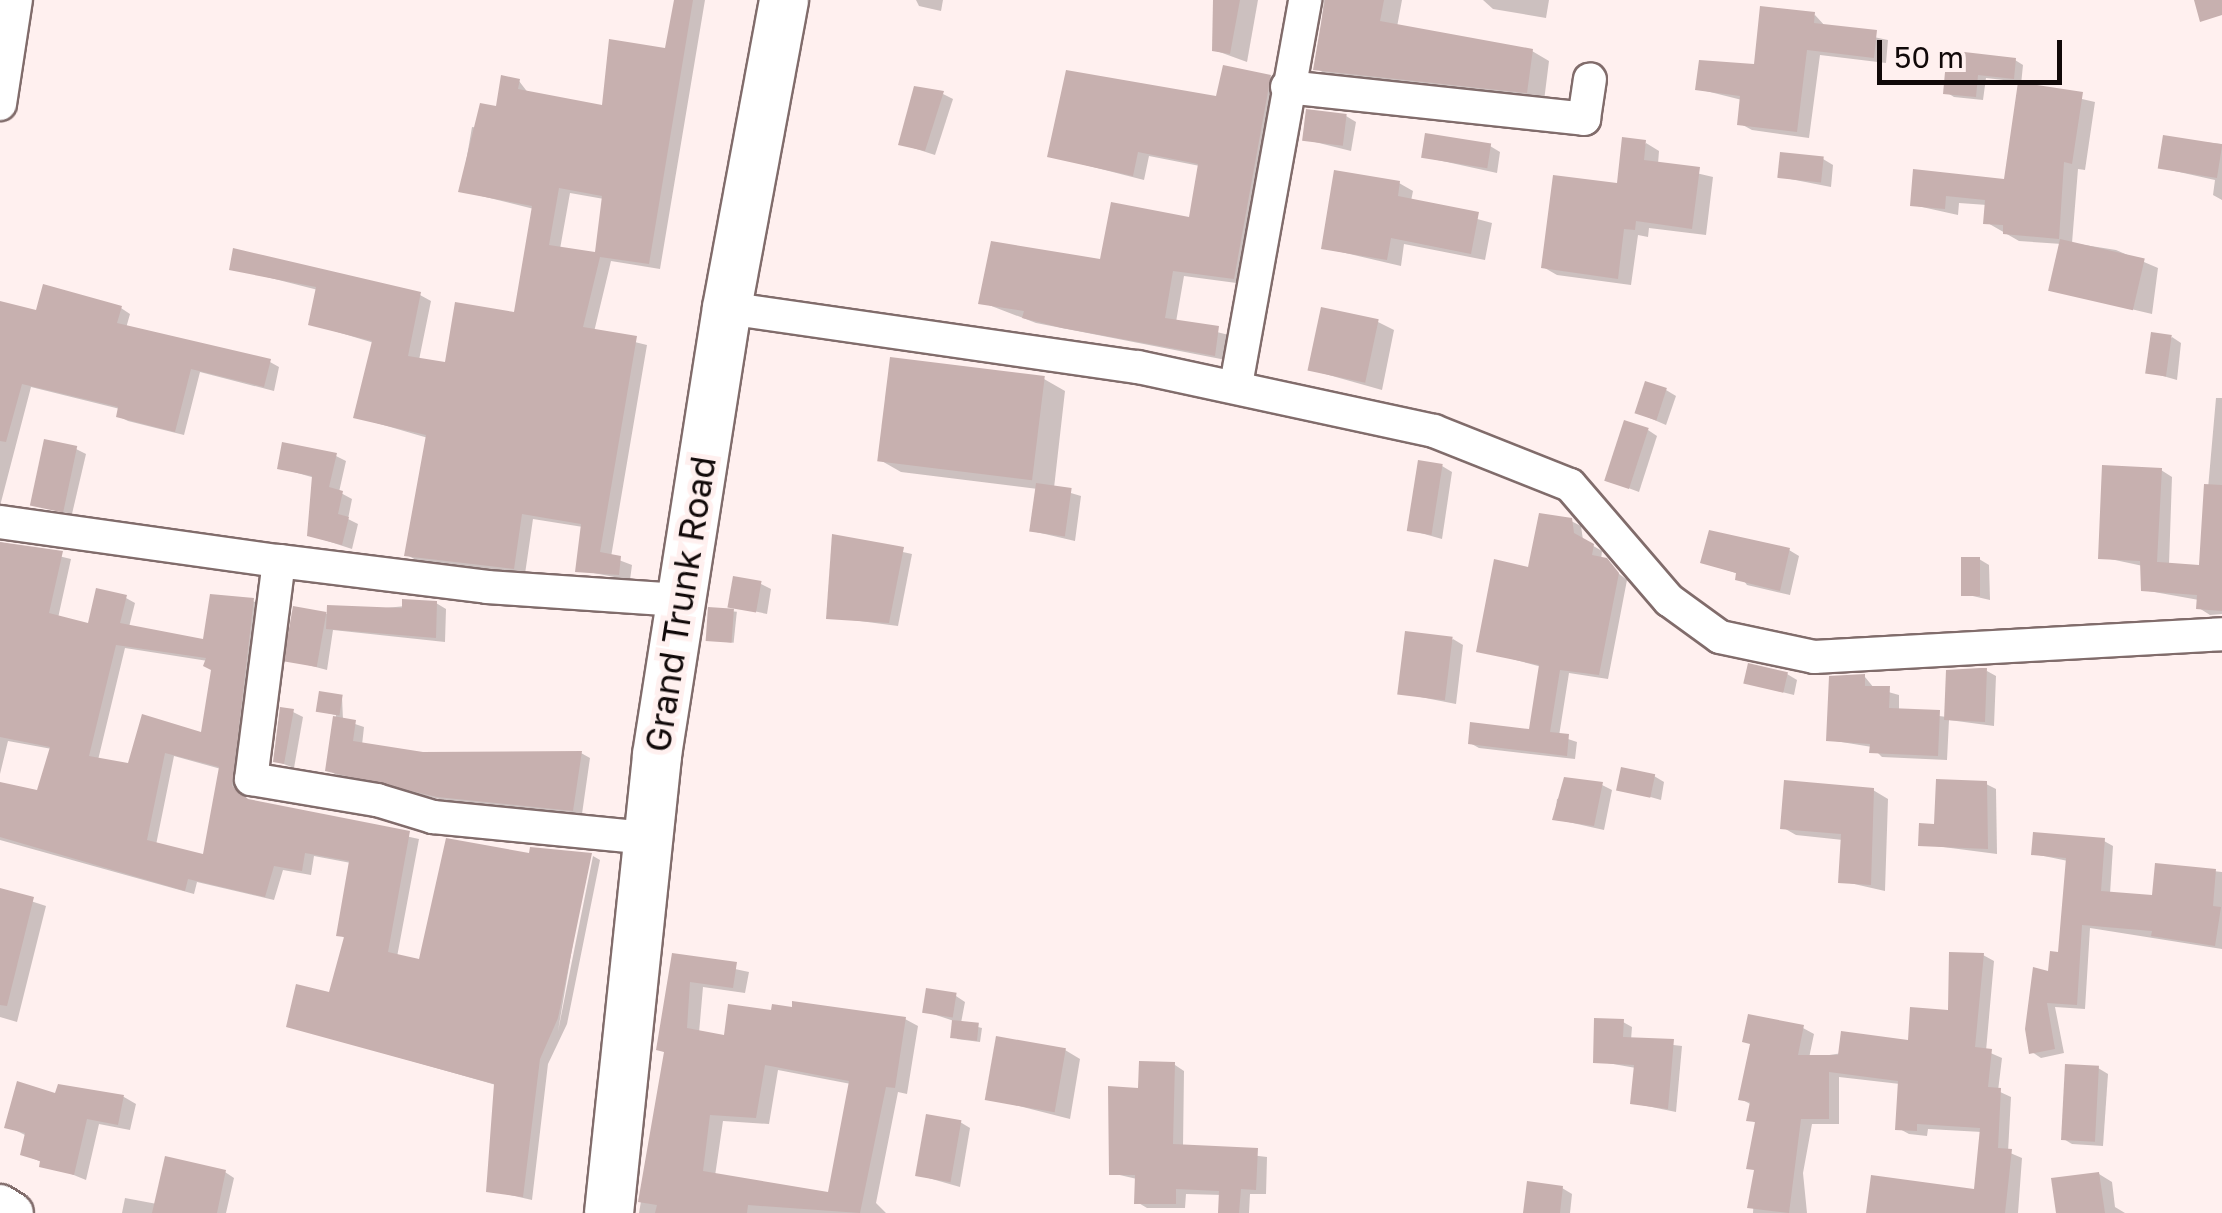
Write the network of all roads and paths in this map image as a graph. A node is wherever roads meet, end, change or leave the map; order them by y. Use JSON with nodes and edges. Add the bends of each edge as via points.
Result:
{"nodes":[{"id":1,"x":16,"y":0,"type":"edge"},
{"id":2,"x":760,"y":0,"type":"edge"},
{"id":3,"x":784,"y":0,"type":"edge"},
{"id":4,"x":1305,"y":0,"type":"edge"},
{"id":5,"x":1590,"y":79,"type":"dead end"},
{"id":6,"x":1287,"y":87,"type":"junction"},
{"id":7,"x":0,"y":104,"type":"edge"},
{"id":8,"x":726,"y":308,"type":"junction"},
{"id":9,"x":1236,"y":385,"type":"junction"},
{"id":10,"x":0,"y":522,"type":"edge"},
{"id":11,"x":280,"y":560,"type":"junction"},
{"id":12,"x":661,"y":600,"type":"junction"},
{"id":13,"x":2222,"y":634,"type":"edge"},
{"id":14,"x":628,"y":836,"type":"junction"},
{"id":15,"x":0,"y":1205,"type":"edge"},
{"id":16,"x":12,"y":1213,"type":"edge"},
{"id":17,"x":584,"y":1213,"type":"edge"},
{"id":18,"x":609,"y":1213,"type":"edge"}],
"edges":[{"from":1,"to":7,"type":"street"},
{"from":2,"to":12,"type":"highway","name":"Grand Trunk Road"},
{"from":3,"to":8,"type":"highway","name":"Grand Trunk Road"},
{"from":4,"to":6,"type":"street"},
{"from":5,"to":6,"type":"street","via":[[1584,118],[1544,119]]},
{"from":6,"to":9,"type":"street"},
{"from":8,"to":9,"type":"street"},
{"from":8,"to":18,"type":"highway","name":"Grand Trunk Road","via":[[645,840]]},
{"from":9,"to":13,"type":"street","via":[[1434,431],[1570,485],[1669,600],[1720,636],[1814,657]]},
{"from":10,"to":11,"type":"street"},
{"from":11,"to":12,"type":"street","via":[[487,588]]},
{"from":11,"to":14,"type":"street","via":[[251,779],[378,800],[433,817]]},
{"from":12,"to":14,"type":"highway","name":"Grand Trunk Road"},
{"from":14,"to":17,"type":"highway","name":"Grand Trunk Road"},
{"from":15,"to":16,"type":"main road"}]}
